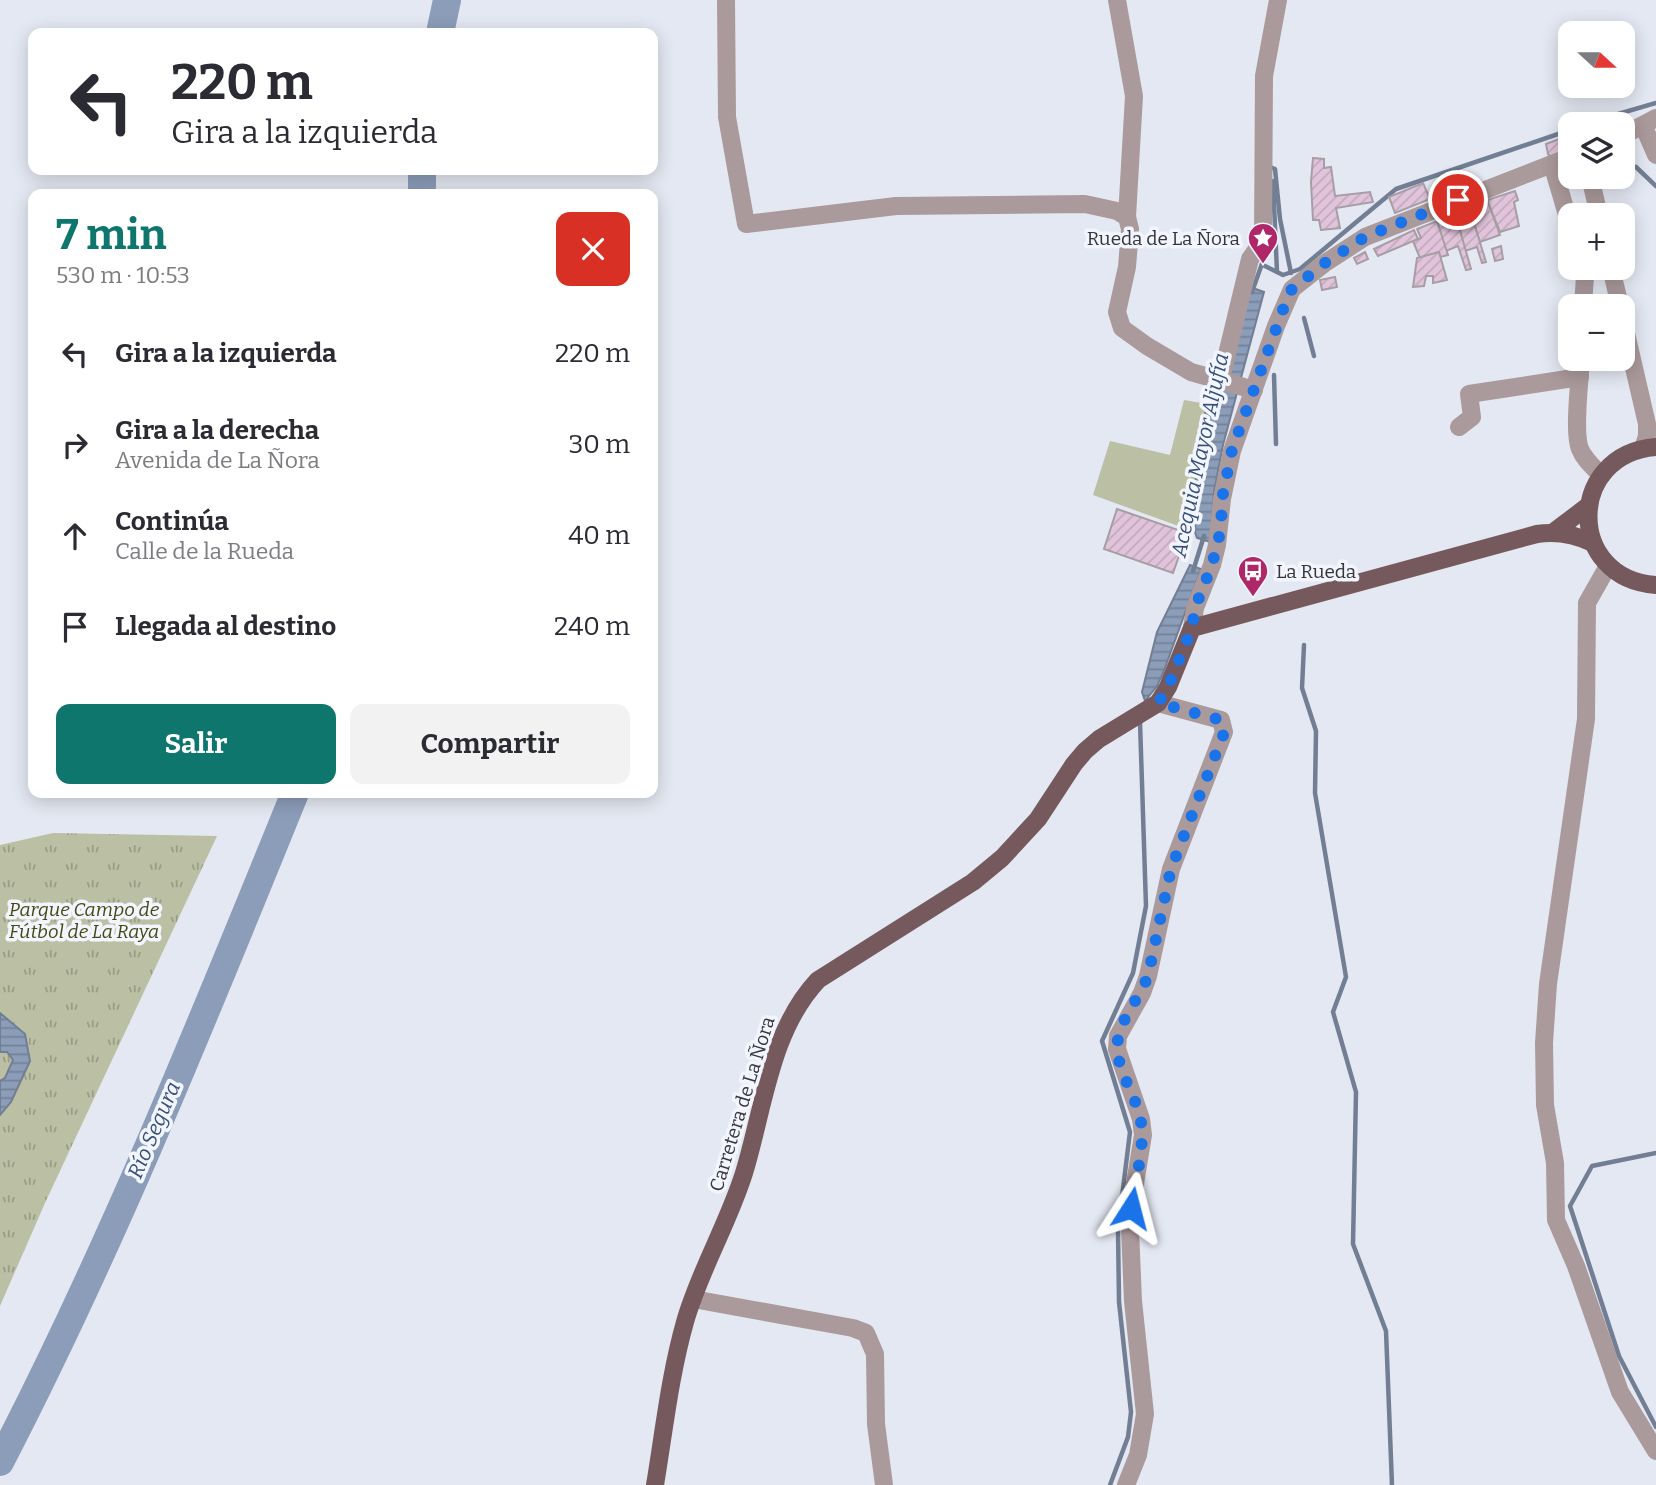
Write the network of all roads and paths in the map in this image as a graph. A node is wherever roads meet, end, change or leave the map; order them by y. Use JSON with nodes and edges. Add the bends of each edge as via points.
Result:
{"nodes":[{"id":1,"x":726,"y":0,"type":"edge"},
{"id":2,"x":1117,"y":0,"type":"edge"},
{"id":3,"x":1278,"y":0,"type":"edge"},
{"id":4,"x":1649,"y":121,"type":"edge"},
{"id":5,"x":1656,"y":155,"type":"edge"},
{"id":6,"x":1558,"y":162,"type":"edge"},
{"id":7,"x":1552,"y":164,"type":"junction"},
{"id":8,"x":1564,"y":203,"type":"edge"},
{"id":9,"x":1127,"y":217,"type":"junction"},
{"id":10,"x":1580,"y":371,"type":"edge"},
{"id":11,"x":1635,"y":371,"type":"edge"},
{"id":12,"x":1580,"y":377,"type":"junction"},
{"id":13,"x":1221,"y":379,"type":"junction"},
{"id":14,"x":1248,"y":387,"type":"junction"},
{"id":15,"x":1459,"y":427,"type":"dead end"},
{"id":16,"x":1649,"y":447,"type":"edge"},
{"id":17,"x":1601,"y":475,"type":"junction"},
{"id":18,"x":1588,"y":506,"type":"junction"},
{"id":19,"x":1555,"y":531,"type":"junction"},
{"id":20,"x":1593,"y":543,"type":"junction"},
{"id":21,"x":1608,"y":566,"type":"junction"},
{"id":22,"x":1651,"y":585,"type":"edge"},
{"id":23,"x":1656,"y":601,"type":"edge"},
{"id":24,"x":1192,"y":628,"type":"junction"},
{"id":25,"x":1155,"y":706,"type":"junction"},
{"id":26,"x":692,"y":1299,"type":"junction"},
{"id":27,"x":1656,"y":1451,"type":"edge"},
{"id":28,"x":656,"y":1485,"type":"edge"},
{"id":29,"x":884,"y":1485,"type":"edge"},
{"id":30,"x":1126,"y":1485,"type":"edge"}],
"edges":[{"from":1,"to":9,"type":"street","via":[[727,117],[746,223],[896,206],[1085,204]]},
{"from":2,"to":9,"type":"street","via":[[1134,96]]},
{"from":3,"to":13,"type":"street","via":[[1264,76],[1262,242],[1250,259]]},
{"from":4,"to":5,"type":"street"},
{"from":6,"to":7,"type":"street"},
{"from":7,"to":8,"type":"street"},
{"from":7,"to":14,"type":"street","via":[[1365,237],[1325,263],[1292,289]]},
{"from":9,"to":13,"type":"street","via":[[1128,267],[1117,312],[1122,328],[1191,372]]},
{"from":10,"to":12,"type":"street"},
{"from":11,"to":16,"type":"street"},
{"from":12,"to":15,"type":"street","via":[[1469,394],[1472,417]]},
{"from":12,"to":17,"type":"street","via":[[1579,448]]},
{"from":13,"to":14,"type":"street"},
{"from":14,"to":24,"type":"street","via":[[1222,499],[1217,545]]},
{"from":16,"to":17,"type":"main road","via":[[1620,457]]},
{"from":17,"to":18,"type":"main road"},
{"from":18,"to":19,"type":"main road"},
{"from":18,"to":20,"type":"main road"},
{"from":19,"to":20,"type":"main road"},
{"from":19,"to":24,"type":"main road"},
{"from":20,"to":21,"type":"main road"},
{"from":21,"to":22,"type":"main road","via":[[1626,578]]},
{"from":21,"to":27,"type":"street","via":[[1587,603],[1586,719],[1548,984],[1545,1105],[1555,1163],[1556,1220],[1620,1392]]},
{"from":22,"to":23,"type":"main road"},
{"from":24,"to":25,"type":"main road","via":[[1168,687]]},
{"from":25,"to":26,"type":"main road","name":"Carretera de La Ñora","via":[[1085,751],[1038,819],[1002,858],[972,882],[842,962],[805,994],[785,1029],[743,1175]]},
{"from":25,"to":30,"type":"street","via":[[1221,720],[1224,733],[1171,869],[1148,976],[1118,1036],[1120,1061],[1143,1135],[1130,1229],[1145,1415],[1138,1455]]},
{"from":26,"to":28,"type":"main road","name":"Carretera de La Ñora","via":[[675,1365]]},
{"from":26,"to":29,"type":"street","via":[[866,1333],[875,1354],[876,1424]]}]}
